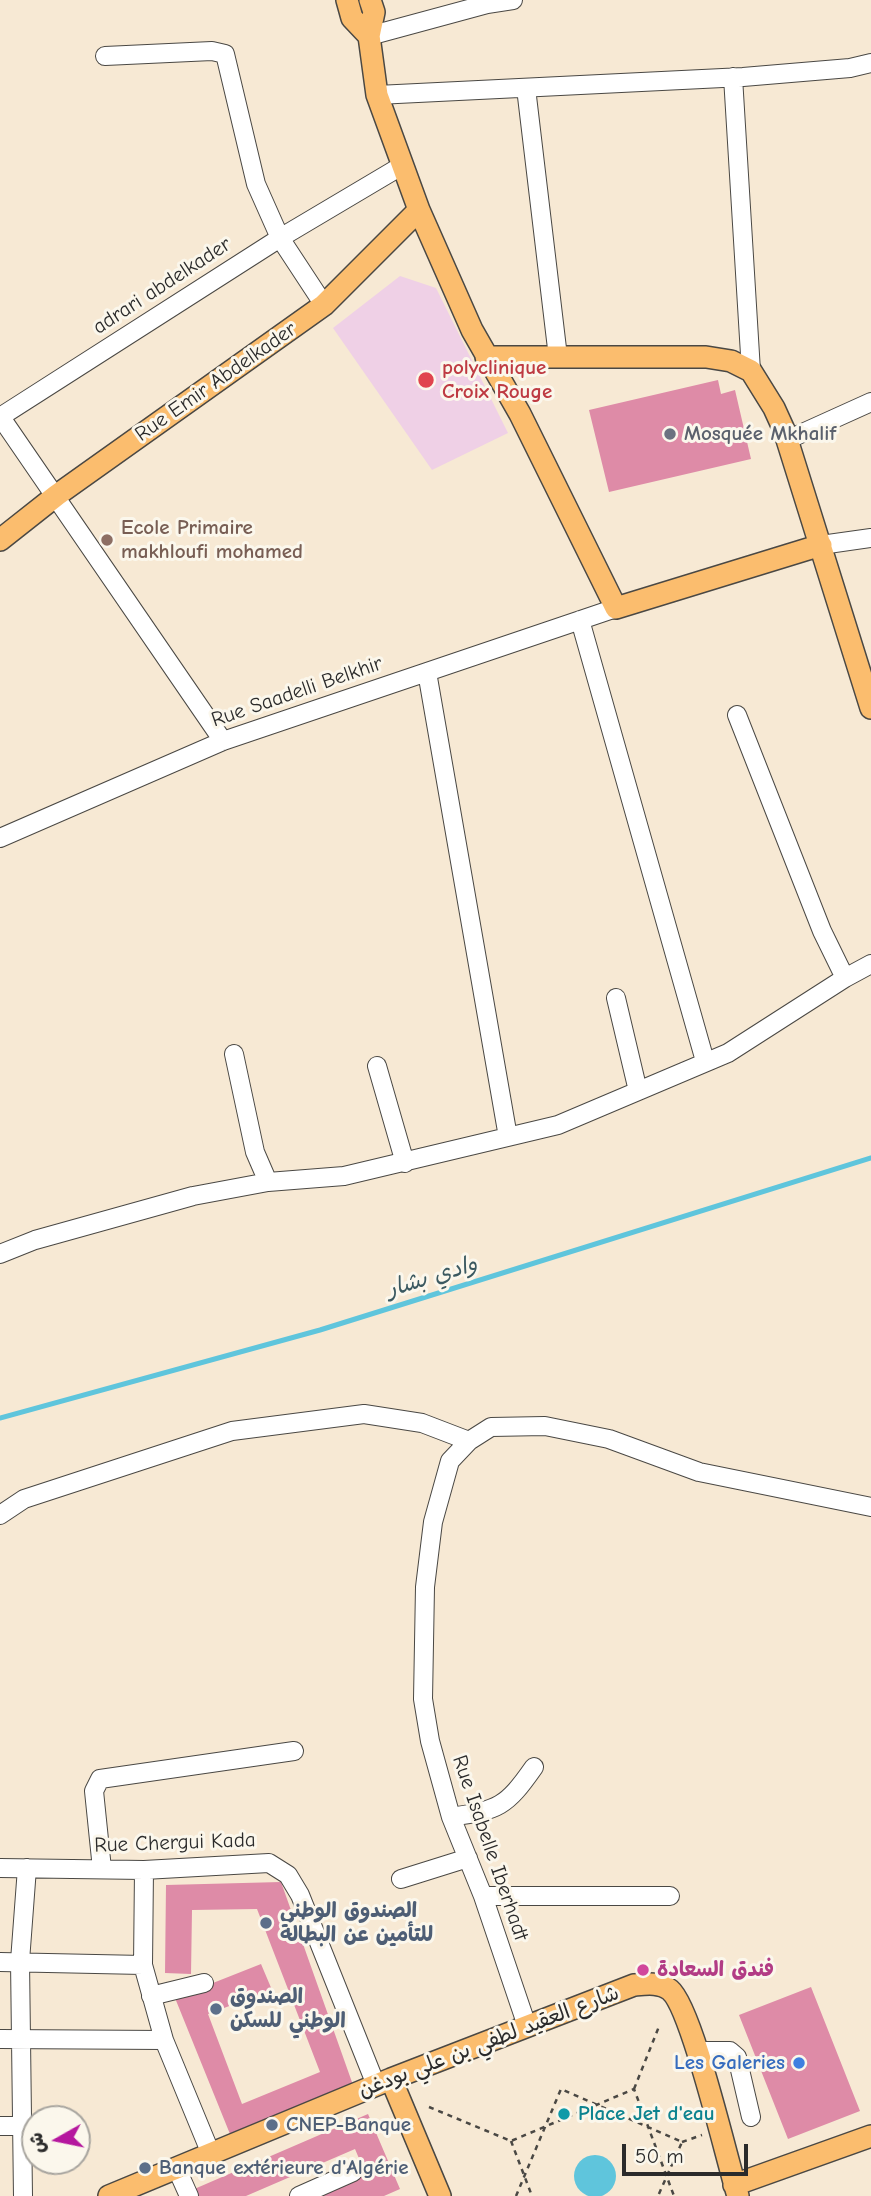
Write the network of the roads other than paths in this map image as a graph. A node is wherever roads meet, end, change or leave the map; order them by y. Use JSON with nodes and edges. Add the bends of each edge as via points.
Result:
{"nodes":[{"id":1,"x":347,"y":0,"type":"edge"},
{"id":2,"x":370,"y":0,"type":"edge"},
{"id":3,"x":513,"y":0,"type":"edge"},
{"id":4,"x":369,"y":36,"type":"junction"},
{"id":5,"x":105,"y":56,"type":"dead end"},
{"id":6,"x":871,"y":63,"type":"edge"},
{"id":7,"x":733,"y":77,"type":"junction"},
{"id":8,"x":526,"y":88,"type":"junction"},
{"id":9,"x":377,"y":95,"type":"junction"},
{"id":10,"x":403,"y":164,"type":"junction"},
{"id":11,"x":419,"y":210,"type":"junction"},
{"id":12,"x":280,"y":238,"type":"junction"},
{"id":13,"x":324,"y":305,"type":"junction"},
{"id":14,"x":486,"y":357,"type":"junction"},
{"id":15,"x":558,"y":357,"type":"junction"},
{"id":16,"x":751,"y":371,"type":"junction"},
{"id":17,"x":871,"y":402,"type":"edge"},
{"id":18,"x":0,"y":416,"type":"edge"},
{"id":19,"x":787,"y":440,"type":"junction"},
{"id":20,"x":57,"y":495,"type":"junction"},
{"id":21,"x":871,"y":538,"type":"edge"},
{"id":22,"x":0,"y":541,"type":"edge"},
{"id":23,"x":821,"y":545,"type":"junction"},
{"id":24,"x":616,"y":608,"type":"junction"},
{"id":25,"x":580,"y":620,"type":"junction"},
{"id":26,"x":427,"y":671,"type":"junction"},
{"id":27,"x":871,"y":708,"type":"edge"},
{"id":28,"x":737,"y":715,"type":"dead end"},
{"id":29,"x":223,"y":741,"type":"junction"},
{"id":30,"x":0,"y":838,"type":"edge"},
{"id":31,"x":871,"y":964,"type":"edge"},
{"id":32,"x":845,"y":978,"type":"junction"},
{"id":33,"x":616,"y":998,"type":"dead end"},
{"id":34,"x":234,"y":1054,"type":"dead end"},
{"id":35,"x":705,"y":1061,"type":"junction"},
{"id":36,"x":377,"y":1066,"type":"dead end"},
{"id":37,"x":638,"y":1091,"type":"junction"},
{"id":38,"x":508,"y":1137,"type":"junction"},
{"id":39,"x":405,"y":1163,"type":"junction"},
{"id":40,"x":268,"y":1182,"type":"junction"},
{"id":41,"x":0,"y":1254,"type":"edge"},
{"id":42,"x":468,"y":1441,"type":"junction"},
{"id":43,"x":871,"y":1507,"type":"edge"},
{"id":44,"x":0,"y":1515,"type":"edge"},
{"id":45,"x":294,"y":1751,"type":"dead end"},
{"id":46,"x":534,"y":1767,"type":"dead end"},
{"id":47,"x":451,"y":1817,"type":"junction"},
{"id":48,"x":468,"y":1858,"type":"junction"},
{"id":49,"x":0,"y":1867,"type":"edge"},
{"id":50,"x":27,"y":1868,"type":"junction"},
{"id":51,"x":102,"y":1870,"type":"junction"},
{"id":52,"x":144,"y":1870,"type":"junction"},
{"id":53,"x":401,"y":1879,"type":"dead end"},
{"id":54,"x":483,"y":1896,"type":"junction"},
{"id":55,"x":670,"y":1896,"type":"dead end"},
{"id":56,"x":20,"y":1961,"type":"junction"},
{"id":57,"x":0,"y":1962,"type":"edge"},
{"id":58,"x":143,"y":1965,"type":"junction"},
{"id":59,"x":204,"y":1983,"type":"dead end"},
{"id":60,"x":151,"y":1996,"type":"junction"},
{"id":61,"x":527,"y":2025,"type":"junction"},
{"id":62,"x":0,"y":2039,"type":"edge"},
{"id":63,"x":22,"y":2039,"type":"junction"},
{"id":64,"x":164,"y":2040,"type":"junction"},
{"id":65,"x":697,"y":2051,"type":"junction"},
{"id":66,"x":384,"y":2082,"type":"junction"},
{"id":67,"x":751,"y":2117,"type":"dead end"},
{"id":68,"x":0,"y":2126,"type":"edge"},
{"id":69,"x":20,"y":2126,"type":"junction"},
{"id":70,"x":871,"y":2136,"type":"edge"},
{"id":71,"x":211,"y":2154,"type":"junction"},
{"id":72,"x":176,"y":2167,"type":"junction"},
{"id":73,"x":353,"y":2172,"type":"dead end"},
{"id":74,"x":736,"y":2190,"type":"edge"},
{"id":75,"x":121,"y":2194,"type":"edge"},
{"id":76,"x":23,"y":2196,"type":"edge"},
{"id":77,"x":189,"y":2196,"type":"edge"},
{"id":78,"x":299,"y":2196,"type":"edge"},
{"id":79,"x":440,"y":2196,"type":"edge"}],
"edges":[{"from":1,"to":4,"type":"main road","via":[[352,18]]},
{"from":2,"to":4,"type":"main road","via":[[374,12]]},
{"from":3,"to":4,"type":"street"},
{"from":4,"to":9,"type":"main road"},
{"from":5,"to":12,"type":"street","via":[[225,54],[256,184]]},
{"from":6,"to":7,"type":"street"},
{"from":7,"to":8,"type":"street"},
{"from":7,"to":16,"type":"street"},
{"from":8,"to":9,"type":"street"},
{"from":8,"to":15,"type":"street"},
{"from":9,"to":10,"type":"main road"},
{"from":10,"to":11,"type":"main road"},
{"from":10,"to":12,"type":"street","name":"adrari abdelkader"},
{"from":11,"to":13,"type":"main road","name":"Rue Emir Abdelkader"},
{"from":11,"to":14,"type":"main road"},
{"from":12,"to":13,"type":"street"},
{"from":12,"to":18,"type":"street","name":"adrari abdelkader"},
{"from":13,"to":20,"type":"main road","name":"Rue Emir Abdelkader"},
{"from":14,"to":15,"type":"main road"},
{"from":14,"to":24,"type":"main road","via":[[520,414]]},
{"from":15,"to":16,"type":"main road","via":[[706,357],[731,361]]},
{"from":16,"to":19,"type":"main road","via":[[764,386]]},
{"from":17,"to":19,"type":"street"},
{"from":18,"to":20,"type":"street"},
{"from":19,"to":23,"type":"main road"},
{"from":20,"to":22,"type":"main road","name":"Rue Emir Abdelkader"},
{"from":20,"to":29,"type":"street"},
{"from":21,"to":23,"type":"street"},
{"from":23,"to":24,"type":"main road"},
{"from":23,"to":27,"type":"main road"},
{"from":24,"to":25,"type":"street","name":"Rue Saadelli Belkhir"},
{"from":25,"to":26,"type":"street","name":"Rue Saadelli Belkhir"},
{"from":25,"to":35,"type":"street"},
{"from":26,"to":29,"type":"street","name":"Rue Saadelli Belkhir"},
{"from":26,"to":38,"type":"street"},
{"from":28,"to":32,"type":"street","via":[[822,932]]},
{"from":29,"to":30,"type":"street","name":"Rue Saadelli Belkhir"},
{"from":31,"to":32,"type":"street"},
{"from":32,"to":35,"type":"street","via":[[728,1052]]},
{"from":33,"to":37,"type":"street"},
{"from":34,"to":40,"type":"street","via":[[255,1152]]},
{"from":35,"to":37,"type":"street"},
{"from":36,"to":39,"type":"street"},
{"from":37,"to":38,"type":"street","via":[[558,1125]]},
{"from":38,"to":39,"type":"street"},
{"from":39,"to":40,"type":"street","via":[[344,1177]]},
{"from":40,"to":41,"type":"street","via":[[193,1196]]},
{"from":42,"to":43,"type":"street","via":[[491,1427],[545,1426],[609,1438],[699,1472]]},
{"from":42,"to":44,"type":"street","via":[[422,1423],[364,1414],[232,1432],[24,1499]]},
{"from":42,"to":47,"type":"street","name":"Rue Isabelle Iberhadt","via":[[450,1461],[433,1522],[423,1632],[423,1699],[429,1741]]},
{"from":45,"to":51,"type":"street","via":[[100,1779],[94,1791]]},
{"from":46,"to":47,"type":"street","via":[[512,1798],[488,1812]]},
{"from":47,"to":48,"type":"street","name":"Rue Isabelle Iberhadt"},
{"from":48,"to":53,"type":"street"},
{"from":48,"to":54,"type":"street","name":"Rue Isabelle Iberhadt"},
{"from":49,"to":50,"type":"street","name":"Rue Chergui Kada"},
{"from":50,"to":51,"type":"street","name":"Rue Chergui Kada"},
{"from":50,"to":56,"type":"street"},
{"from":51,"to":52,"type":"street","name":"Rue Chergui Kada"},
{"from":52,"to":58,"type":"street"},
{"from":52,"to":66,"type":"street","name":"Rue Chergui Kada","via":[[269,1863],[288,1875]]},
{"from":54,"to":55,"type":"street"},
{"from":54,"to":61,"type":"street","name":"Rue Isabelle Iberhadt"},
{"from":56,"to":57,"type":"street"},
{"from":56,"to":58,"type":"street"},
{"from":56,"to":63,"type":"street"},
{"from":58,"to":60,"type":"street"},
{"from":59,"to":60,"type":"street"},
{"from":60,"to":64,"type":"street"},
{"from":61,"to":65,"type":"main road","name":"شارع العقيد لطفي بن علي بودغن","via":[[634,1985],[651,1983],[670,1990],[680,2002]]},
{"from":61,"to":66,"type":"main road","name":"شارع العقيد لطفي بن علي بودغن"},
{"from":62,"to":63,"type":"street"},
{"from":63,"to":64,"type":"street"},
{"from":63,"to":69,"type":"street"},
{"from":64,"to":71,"type":"street"},
{"from":65,"to":67,"type":"street","via":[[730,2051],[737,2057]]},
{"from":65,"to":74,"type":"main road","name":"شارع العقيد لطفي بن علي بودغن"},
{"from":66,"to":71,"type":"main road","name":"شارع العقيد لطفي بن علي بودغن"},
{"from":66,"to":79,"type":"main road"},
{"from":68,"to":69,"type":"street"},
{"from":69,"to":76,"type":"street"},
{"from":70,"to":74,"type":"main road"},
{"from":71,"to":72,"type":"main road","name":"شارع العقيد لطفي بن علي بودغن"},
{"from":72,"to":75,"type":"main road","name":"شارع العقيد لطفي بن علي بودغن"},
{"from":72,"to":77,"type":"street"},
{"from":73,"to":78,"type":"street"}]}
